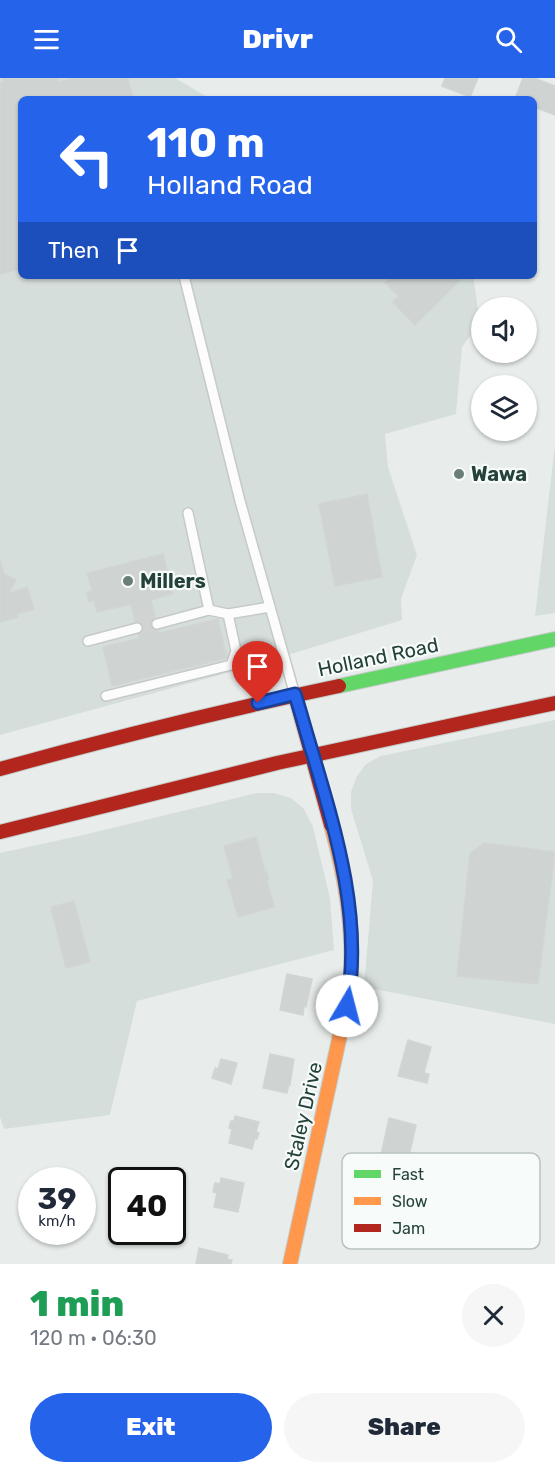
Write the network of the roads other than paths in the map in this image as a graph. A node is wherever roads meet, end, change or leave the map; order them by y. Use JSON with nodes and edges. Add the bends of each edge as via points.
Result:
{"nodes":[{"id":1,"x":185,"y":279,"type":"edge"},
{"id":2,"x":188,"y":513,"type":"dead end"},
{"id":3,"x":270,"y":607,"type":"junction"},
{"id":4,"x":209,"y":610,"type":"junction"},
{"id":5,"x":228,"y":614,"type":"junction"},
{"id":6,"x":157,"y":624,"type":"dead end"},
{"id":7,"x":137,"y":628,"type":"dead end"},
{"id":8,"x":555,"y":639,"type":"edge"},
{"id":9,"x":88,"y":641,"type":"dead end"},
{"id":10,"x":295,"y":694,"type":"junction"},
{"id":11,"x":106,"y":696,"type":"dead end"},
{"id":12,"x":555,"y":703,"type":"edge"},
{"id":13,"x":313,"y":754,"type":"junction"},
{"id":14,"x":0,"y":769,"type":"edge"},
{"id":15,"x":0,"y":832,"type":"edge"},
{"id":16,"x":290,"y":1264,"type":"edge"}],
"edges":[{"from":1,"to":3,"type":"lane"},
{"from":2,"to":4,"type":"lane"},
{"from":3,"to":5,"type":"lane"},
{"from":3,"to":10,"type":"lane"},
{"from":4,"to":5,"type":"lane"},
{"from":4,"to":6,"type":"lane","via":[[192,620]]},
{"from":5,"to":11,"type":"lane","via":[[236,651],[231,665],[136,684]]},
{"from":7,"to":9,"type":"lane","via":[[126,636]]},
{"from":8,"to":10,"type":"main road","name":"Holland Road"},
{"from":10,"to":13,"type":"main road","name":"Staley Drive"},
{"from":10,"to":14,"type":"main road","name":"Holland Road"},
{"from":12,"to":13,"type":"main road"},
{"from":13,"to":15,"type":"main road"},
{"from":13,"to":16,"type":"main road","name":"Staley Drive","via":[[347,887],[352,963],[344,1023]]}]}
